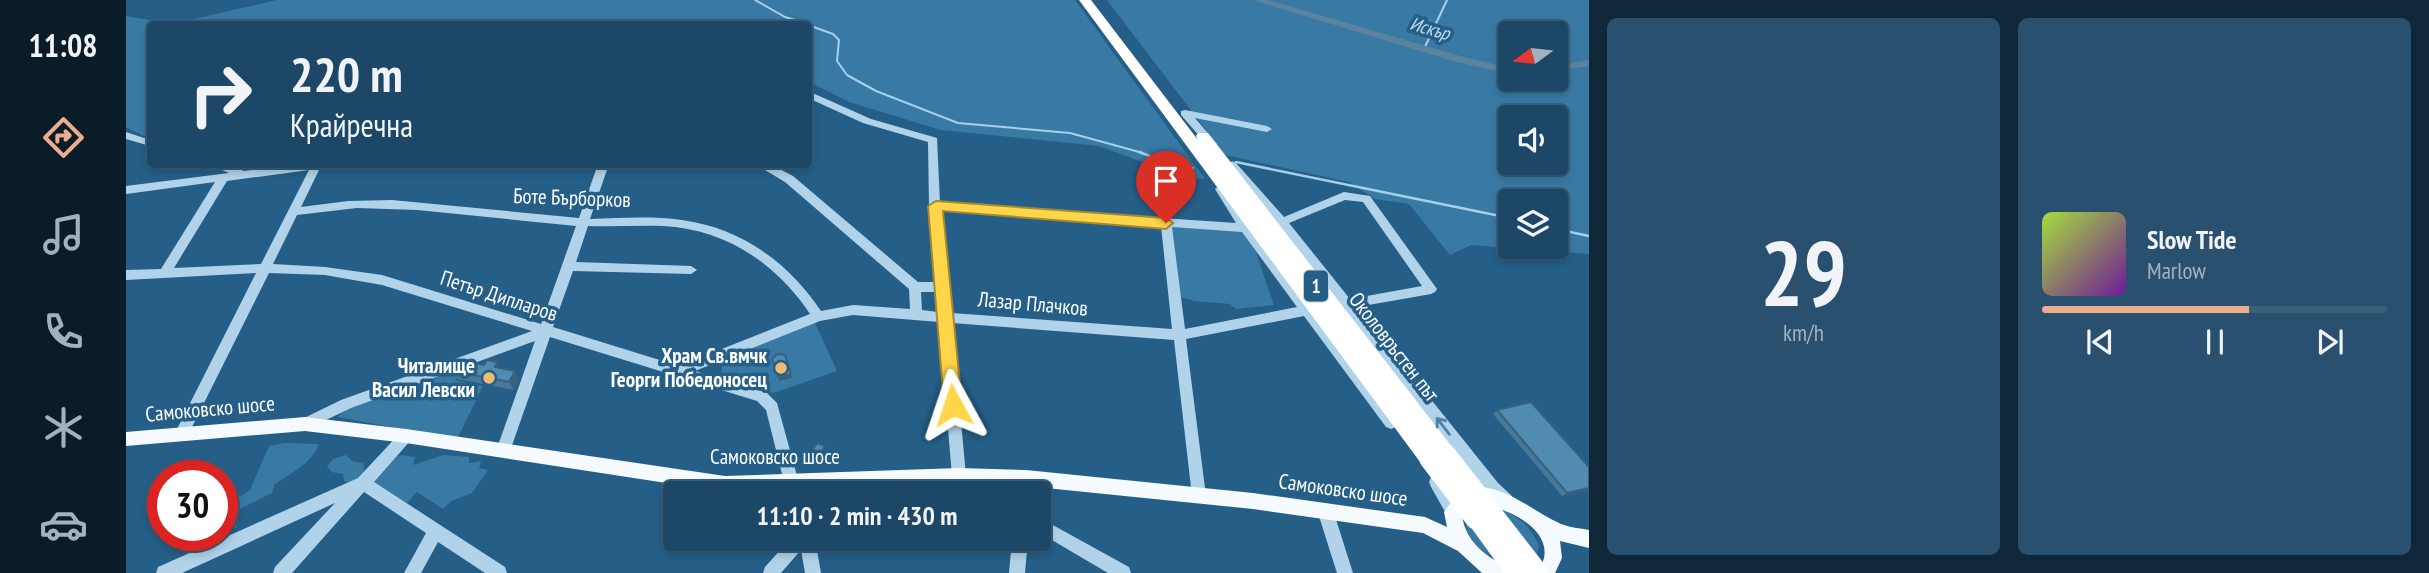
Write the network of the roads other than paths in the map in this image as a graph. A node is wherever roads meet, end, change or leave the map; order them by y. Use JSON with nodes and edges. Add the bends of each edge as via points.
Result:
{"nodes":[{"id":1,"x":1086,"y":0,"type":"edge"},
{"id":2,"x":1099,"y":0,"type":"edge"},
{"id":3,"x":812,"y":96,"type":"edge"},
{"id":4,"x":1186,"y":114,"type":"junction"},
{"id":5,"x":1267,"y":129,"type":"dead end"},
{"id":6,"x":126,"y":135,"type":"edge"},
{"id":7,"x":1187,"y":135,"type":"junction"},
{"id":8,"x":147,"y":142,"type":"edge"},
{"id":9,"x":225,"y":168,"type":"edge"},
{"id":10,"x":296,"y":168,"type":"edge"},
{"id":11,"x":317,"y":168,"type":"edge"},
{"id":12,"x":603,"y":168,"type":"edge"},
{"id":13,"x":768,"y":168,"type":"edge"},
{"id":14,"x":244,"y":175,"type":"junction"},
{"id":15,"x":224,"y":177,"type":"junction"},
{"id":16,"x":126,"y":190,"type":"edge"},
{"id":17,"x":936,"y":206,"type":"junction"},
{"id":18,"x":292,"y":212,"type":"junction"},
{"id":19,"x":583,"y":222,"type":"junction"},
{"id":20,"x":1282,"y":222,"type":"junction"},
{"id":21,"x":1166,"y":223,"type":"junction"},
{"id":22,"x":1245,"y":228,"type":"junction"},
{"id":23,"x":567,"y":266,"type":"junction"},
{"id":24,"x":265,"y":268,"type":"junction"},
{"id":25,"x":691,"y":270,"type":"dead end"},
{"id":26,"x":165,"y":273,"type":"junction"},
{"id":27,"x":126,"y":275,"type":"edge"},
{"id":28,"x":915,"y":287,"type":"junction"},
{"id":29,"x":943,"y":287,"type":"junction"},
{"id":30,"x":1346,"y":304,"type":"junction"},
{"id":31,"x":1307,"y":310,"type":"junction"},
{"id":32,"x":916,"y":314,"type":"junction"},
{"id":33,"x":818,"y":316,"type":"junction"},
{"id":34,"x":946,"y":316,"type":"junction"},
{"id":35,"x":545,"y":332,"type":"junction"},
{"id":36,"x":1179,"y":335,"type":"junction"},
{"id":37,"x":681,"y":370,"type":"junction"},
{"id":38,"x":305,"y":424,"type":"junction"},
{"id":39,"x":182,"y":433,"type":"junction"},
{"id":40,"x":406,"y":436,"type":"junction"},
{"id":41,"x":126,"y":439,"type":"edge"},
{"id":42,"x":503,"y":451,"type":"junction"},
{"id":43,"x":1438,"y":457,"type":"junction"},
{"id":44,"x":959,"y":476,"type":"junction"},
{"id":45,"x":705,"y":481,"type":"edge"},
{"id":46,"x":792,"y":481,"type":"edge"},
{"id":47,"x":890,"y":481,"type":"edge"},
{"id":48,"x":992,"y":481,"type":"edge"},
{"id":49,"x":363,"y":484,"type":"junction"},
{"id":50,"x":1051,"y":487,"type":"edge"},
{"id":51,"x":1199,"y":496,"type":"junction"},
{"id":52,"x":1506,"y":500,"type":"junction"},
{"id":53,"x":1325,"y":510,"type":"junction"},
{"id":54,"x":1453,"y":515,"type":"junction"},
{"id":55,"x":1535,"y":520,"type":"junction"},
{"id":56,"x":1425,"y":525,"type":"junction"},
{"id":57,"x":436,"y":530,"type":"junction"},
{"id":58,"x":1051,"y":531,"type":"edge"},
{"id":59,"x":1589,"y":540,"type":"edge"},
{"id":60,"x":1464,"y":545,"type":"junction"},
{"id":61,"x":790,"y":551,"type":"edge"},
{"id":62,"x":809,"y":551,"type":"edge"},
{"id":63,"x":1019,"y":551,"type":"edge"},
{"id":64,"x":1550,"y":566,"type":"edge"},
{"id":65,"x":1483,"y":567,"type":"edge"},
{"id":66,"x":164,"y":573,"type":"edge"},
{"id":67,"x":281,"y":573,"type":"edge"},
{"id":68,"x":412,"y":573,"type":"edge"},
{"id":69,"x":499,"y":573,"type":"edge"},
{"id":70,"x":771,"y":573,"type":"edge"},
{"id":71,"x":813,"y":573,"type":"edge"},
{"id":72,"x":1017,"y":573,"type":"edge"},
{"id":73,"x":1123,"y":573,"type":"edge"},
{"id":74,"x":1345,"y":573,"type":"edge"},
{"id":75,"x":1500,"y":573,"type":"edge"},
{"id":76,"x":1518,"y":573,"type":"edge"}],
"edges":[{"from":1,"to":7,"type":"highway","name":"Околовръстен път","number":"1"},
{"from":2,"to":4,"type":"highway","name":"Околовръстен път","number":"1"},
{"from":3,"to":17,"type":"street","via":[[867,121],[933,140]]},
{"from":4,"to":5,"type":"street"},
{"from":4,"to":20,"type":"street","name":"Околовръстен път"},
{"from":4,"to":43,"type":"highway","name":"Околовръстен път","number":"1"},
{"from":6,"to":8,"type":"street"},
{"from":7,"to":22,"type":"street","name":"Околовръстен път"},
{"from":7,"to":43,"type":"highway","name":"Околовръстен път","number":"1"},
{"from":9,"to":14,"type":"street"},
{"from":10,"to":14,"type":"street"},
{"from":11,"to":18,"type":"street"},
{"from":12,"to":19,"type":"street"},
{"from":13,"to":28,"type":"street","via":[[789,179]]},
{"from":14,"to":15,"type":"street"},
{"from":15,"to":16,"type":"street"},
{"from":15,"to":26,"type":"street"},
{"from":17,"to":21,"type":"street"},
{"from":17,"to":29,"type":"street"},
{"from":18,"to":19,"type":"street","name":"Боте Бърборков","via":[[380,204]]},
{"from":18,"to":24,"type":"street"},
{"from":19,"to":23,"type":"street"},
{"from":19,"to":33,"type":"street","name":"Боте Бърборков","via":[[647,219],[716,231],[753,247],[778,266]]},
{"from":20,"to":30,"type":"street","name":"Околовръстен път"},
{"from":20,"to":30,"type":"street","via":[[1344,196],[1366,200],[1430,289]]},
{"from":21,"to":22,"type":"street"},
{"from":21,"to":36,"type":"street"},
{"from":22,"to":31,"type":"street","name":"Околовръстен път"},
{"from":23,"to":25,"type":"street"},
{"from":23,"to":35,"type":"street"},
{"from":24,"to":26,"type":"street","name":"Петър Дипларов"},
{"from":24,"to":35,"type":"street","name":"Петър Дипларов","via":[[382,280]]},
{"from":24,"to":39,"type":"street"},
{"from":26,"to":27,"type":"street","name":"Петър Дипларов"},
{"from":28,"to":29,"type":"street"},
{"from":28,"to":32,"type":"street"},
{"from":29,"to":34,"type":"street"},
{"from":52,"to":30,"type":"street","name":"Околовръстен път","one_way":true},
{"from":31,"to":36,"type":"street","name":"Лазар Плачков"},
{"from":31,"to":54,"type":"street","name":"Околовръстен път","via":[[1441,490]]},
{"from":32,"to":33,"type":"street","name":"Лазар Плачков","via":[[853,310]]},
{"from":32,"to":34,"type":"street","name":"Лазар Плачков"},
{"from":33,"to":37,"type":"street","name":"Лазар Плачков"},
{"from":34,"to":36,"type":"street","name":"Лазар Плачков"},
{"from":34,"to":44,"type":"street"},
{"from":35,"to":37,"type":"street","name":"Петър Дипларов"},
{"from":35,"to":38,"type":"street","via":[[346,404]]},
{"from":35,"to":42,"type":"street"},
{"from":36,"to":51,"type":"street"},
{"from":37,"to":46,"type":"street","name":"Петър Дипларов","via":[[766,401],[772,407]]},
{"from":38,"to":39,"type":"main road","name":"Самоковско шосе"},
{"from":38,"to":40,"type":"main road","name":"Самоковско шосе"},
{"from":39,"to":41,"type":"main road","name":"Самоковско шосе"},
{"from":40,"to":42,"type":"main road","name":"Самоковско шосе"},
{"from":40,"to":49,"type":"street"},
{"from":42,"to":45,"type":"main road","name":"Самоковско шосе"},
{"from":43,"to":64,"type":"highway","name":"Околовръстен път","number":"1","bridge":true},
{"from":43,"to":76,"type":"highway","name":"Околовръстен път","number":"1","bridge":true},
{"from":44,"to":47,"type":"main road","name":"Самоковско шосе"},
{"from":44,"to":48,"type":"main road","name":"Самоковско шосе"},
{"from":49,"to":57,"type":"street"},
{"from":49,"to":66,"type":"street"},
{"from":49,"to":67,"type":"street"},
{"from":50,"to":51,"type":"main road","name":"Самоковско шосе"},
{"from":51,"to":53,"type":"main road","name":"Самоковско шосе"},
{"from":52,"to":54,"type":"main road","name":"Самоковско шосе","via":[[1475,494],[1461,499]]},
{"from":52,"to":55,"type":"main road"},
{"from":53,"to":56,"type":"main road","name":"Самоковско шосе"},
{"from":53,"to":74,"type":"street"},
{"from":54,"to":56,"type":"main road","name":"Самоковско шосе"},
{"from":54,"to":60,"type":"main road"},
{"from":55,"to":59,"type":"main road"},
{"from":55,"to":64,"type":"main road","via":[[1550,538]]},
{"from":56,"to":60,"type":"main road","name":"Самоковско шосе"},
{"from":57,"to":68,"type":"street"},
{"from":57,"to":69,"type":"street"},
{"from":58,"to":73,"type":"street"},
{"from":59,"to":64,"type":"main road","via":[[1562,541]]},
{"from":60,"to":65,"type":"main road"},
{"from":61,"to":70,"type":"street"},
{"from":62,"to":71,"type":"street"},
{"from":63,"to":72,"type":"street"},
{"from":65,"to":75,"type":"main road"}]}
